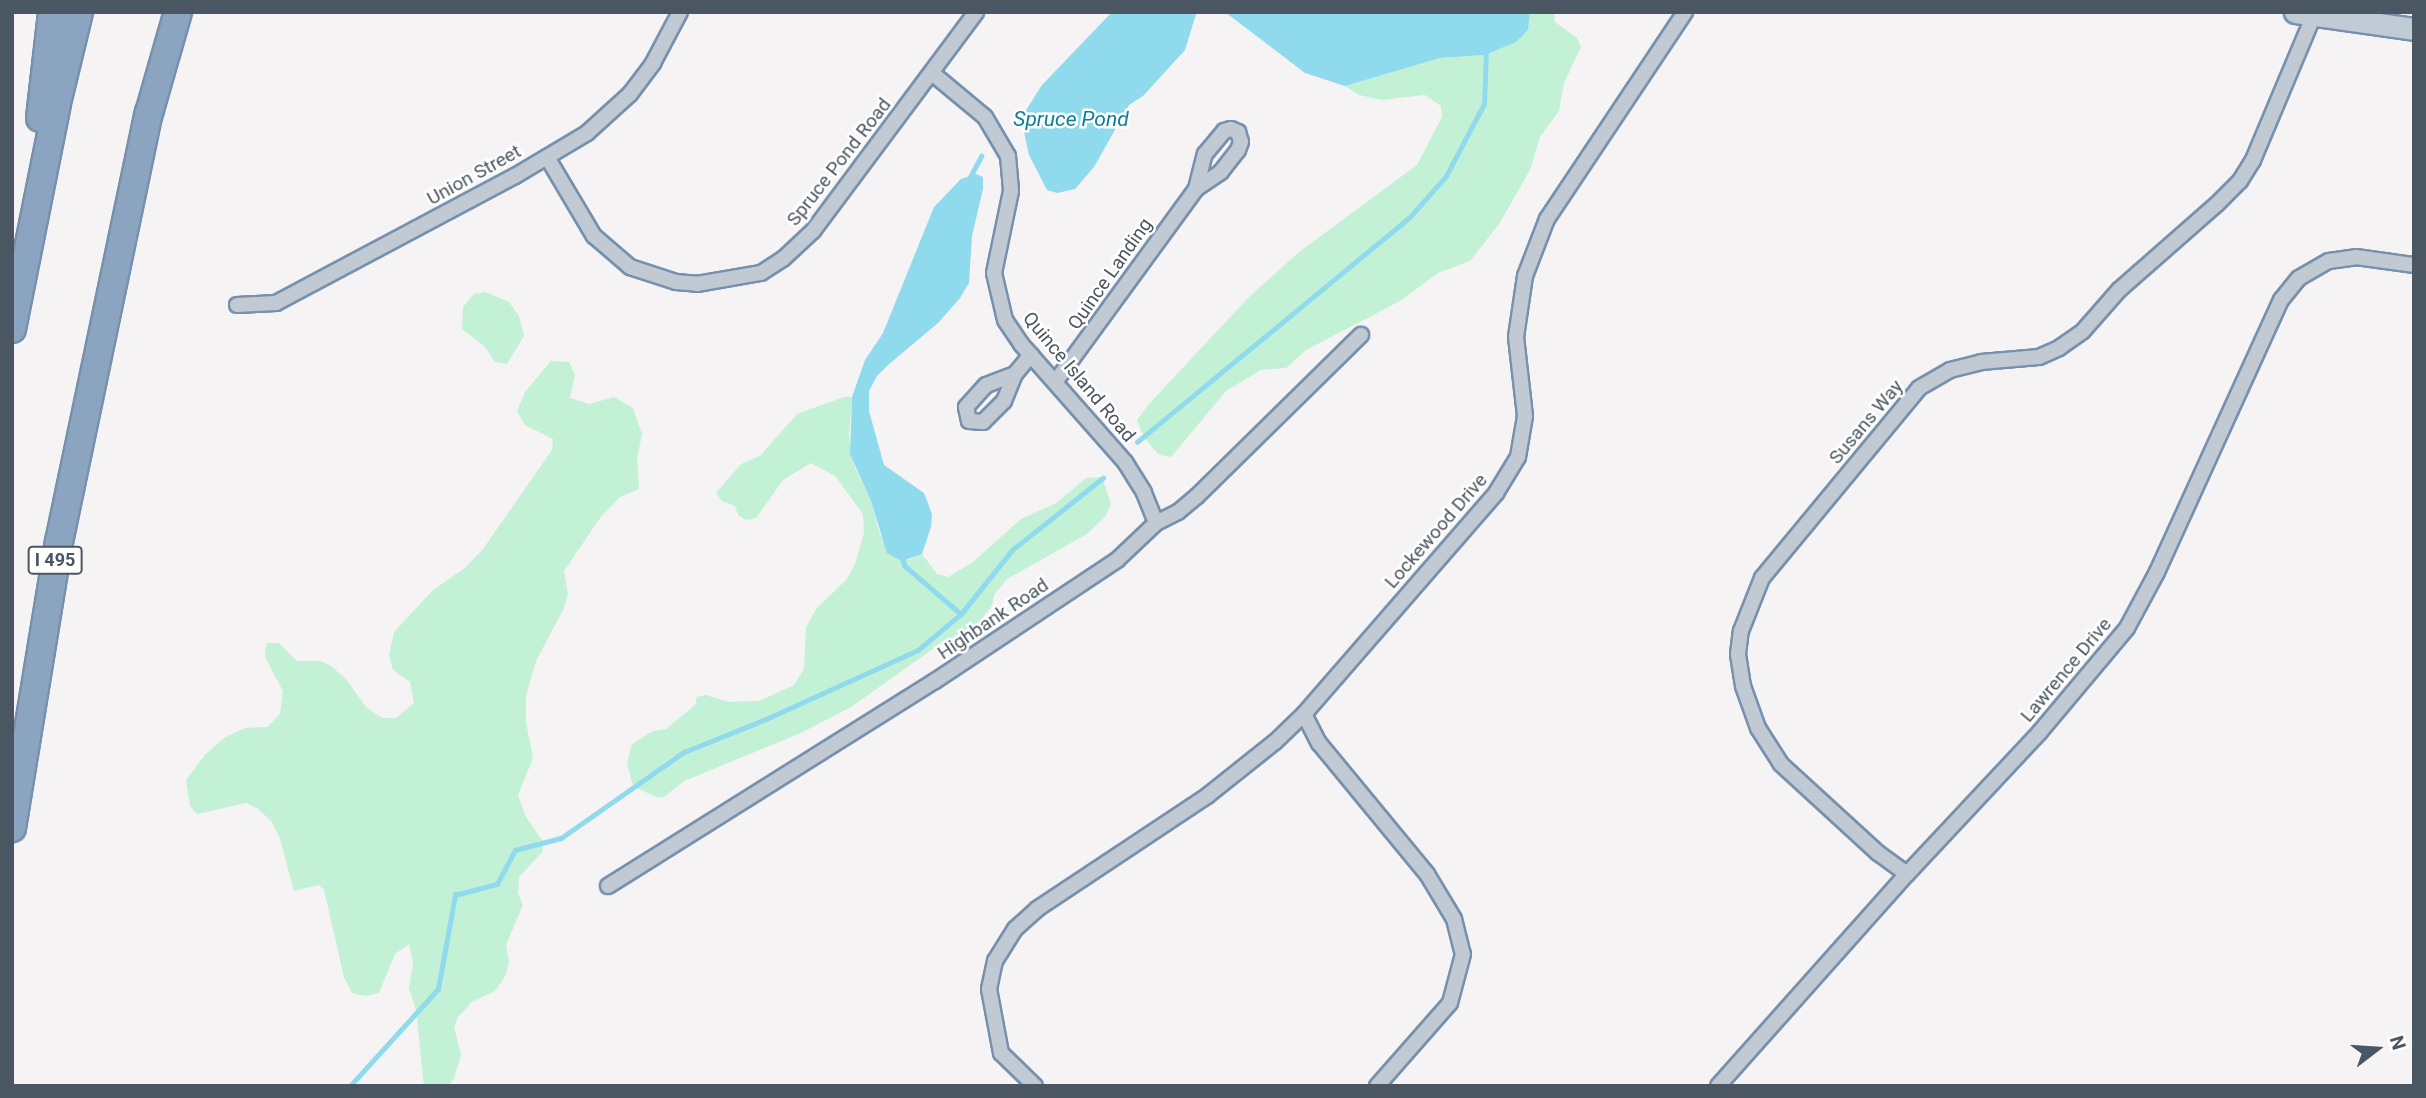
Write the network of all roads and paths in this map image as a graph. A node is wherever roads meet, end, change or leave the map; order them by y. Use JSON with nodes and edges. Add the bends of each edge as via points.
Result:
{"nodes":[{"id":1,"x":52,"y":12,"type":"edge"},
{"id":2,"x":79,"y":12,"type":"edge"},
{"id":3,"x":178,"y":12,"type":"edge"},
{"id":4,"x":185,"y":12,"type":"edge"},
{"id":5,"x":680,"y":12,"type":"edge"},
{"id":6,"x":976,"y":12,"type":"edge"},
{"id":7,"x":1685,"y":12,"type":"edge"},
{"id":8,"x":2305,"y":13,"type":"edge"},
{"id":9,"x":2414,"y":29,"type":"edge"},
{"id":10,"x":932,"y":72,"type":"junction"},
{"id":11,"x":149,"y":113,"type":"junction"},
{"id":12,"x":547,"y":157,"type":"junction"},
{"id":13,"x":1196,"y":189,"type":"dead end"},
{"id":14,"x":2414,"y":265,"type":"edge"},
{"id":15,"x":23,"y":266,"type":"junction"},
{"id":16,"x":237,"y":305,"type":"dead end"},
{"id":17,"x":12,"y":329,"type":"edge"},
{"id":18,"x":1361,"y":335,"type":"dead end"},
{"id":19,"x":1031,"y":355,"type":"junction"},
{"id":20,"x":1015,"y":374,"type":"dead end"},
{"id":21,"x":1056,"y":381,"type":"junction"},
{"id":22,"x":1156,"y":523,"type":"junction"},
{"id":23,"x":1304,"y":714,"type":"junction"},
{"id":24,"x":12,"y":828,"type":"edge"},
{"id":25,"x":1907,"y":874,"type":"junction"},
{"id":26,"x":608,"y":886,"type":"dead end"},
{"id":27,"x":1035,"y":1086,"type":"edge"},
{"id":28,"x":1377,"y":1086,"type":"edge"},
{"id":29,"x":1718,"y":1086,"type":"edge"}],
"edges":[{"from":1,"to":15,"type":"highway"},
{"from":2,"to":15,"type":"highway"},
{"from":3,"to":11,"type":"highway","number":"I 495"},
{"from":4,"to":11,"type":"highway"},
{"from":5,"to":12,"type":"street","name":"Union Street","via":[[630,94],[587,133]]},
{"from":6,"to":10,"type":"street","name":"Spruce Pond Road"},
{"from":7,"to":23,"type":"street","name":"Lockewood Drive","via":[[1547,219],[1525,276],[1516,337],[1525,416],[1518,457],[1496,494]]},
{"from":8,"to":9,"type":"main road"},
{"from":8,"to":25,"type":"street","name":"Susans Way","via":[[2253,160],[2240,181],[2119,290],[2083,331],[2059,348],[2039,357],[1950,369],[1919,388],[1762,578],[1741,631],[1738,654],[1742,686],[1758,728],[1781,764]]},
{"from":10,"to":12,"type":"street","name":"Spruce Pond Road","via":[[813,232],[772,267],[746,278],[697,284],[630,267],[594,236]]},
{"from":10,"to":19,"type":"street","name":"Quince Island Road","via":[[985,117],[1008,156],[1011,191],[996,258],[995,285],[1005,320]]},
{"from":11,"to":24,"type":"highway","number":"I 495","via":[[59,542]]},
{"from":12,"to":16,"type":"street","name":"Union Street","via":[[276,303]]},
{"from":13,"to":21,"type":"street","name":"Quince Landing"},
{"from":14,"to":25,"type":"street","name":"Lawrence Drive","via":[[2368,257],[2329,261],[2293,285],[2281,300],[2127,628],[2039,733]]},
{"from":15,"to":17,"type":"highway"},
{"from":18,"to":22,"type":"street","name":"Highbank Road","via":[[1197,496]]},
{"from":19,"to":20,"type":"street"},
{"from":19,"to":21,"type":"street","name":"Quince Island Road"},
{"from":21,"to":22,"type":"street","name":"Quince Island Road","via":[[1125,461]]},
{"from":22,"to":26,"type":"street","name":"Highbank Road","via":[[1117,560],[989,646]]},
{"from":23,"to":27,"type":"street","name":"Lockewood Drive","via":[[1207,796],[1037,909],[1015,929],[995,961],[989,989],[1001,1053]]},
{"from":23,"to":28,"type":"street","via":[[1319,743],[1427,874],[1454,919],[1463,954],[1450,1003]]},
{"from":25,"to":29,"type":"street","name":"Lawrence Drive"}]}
